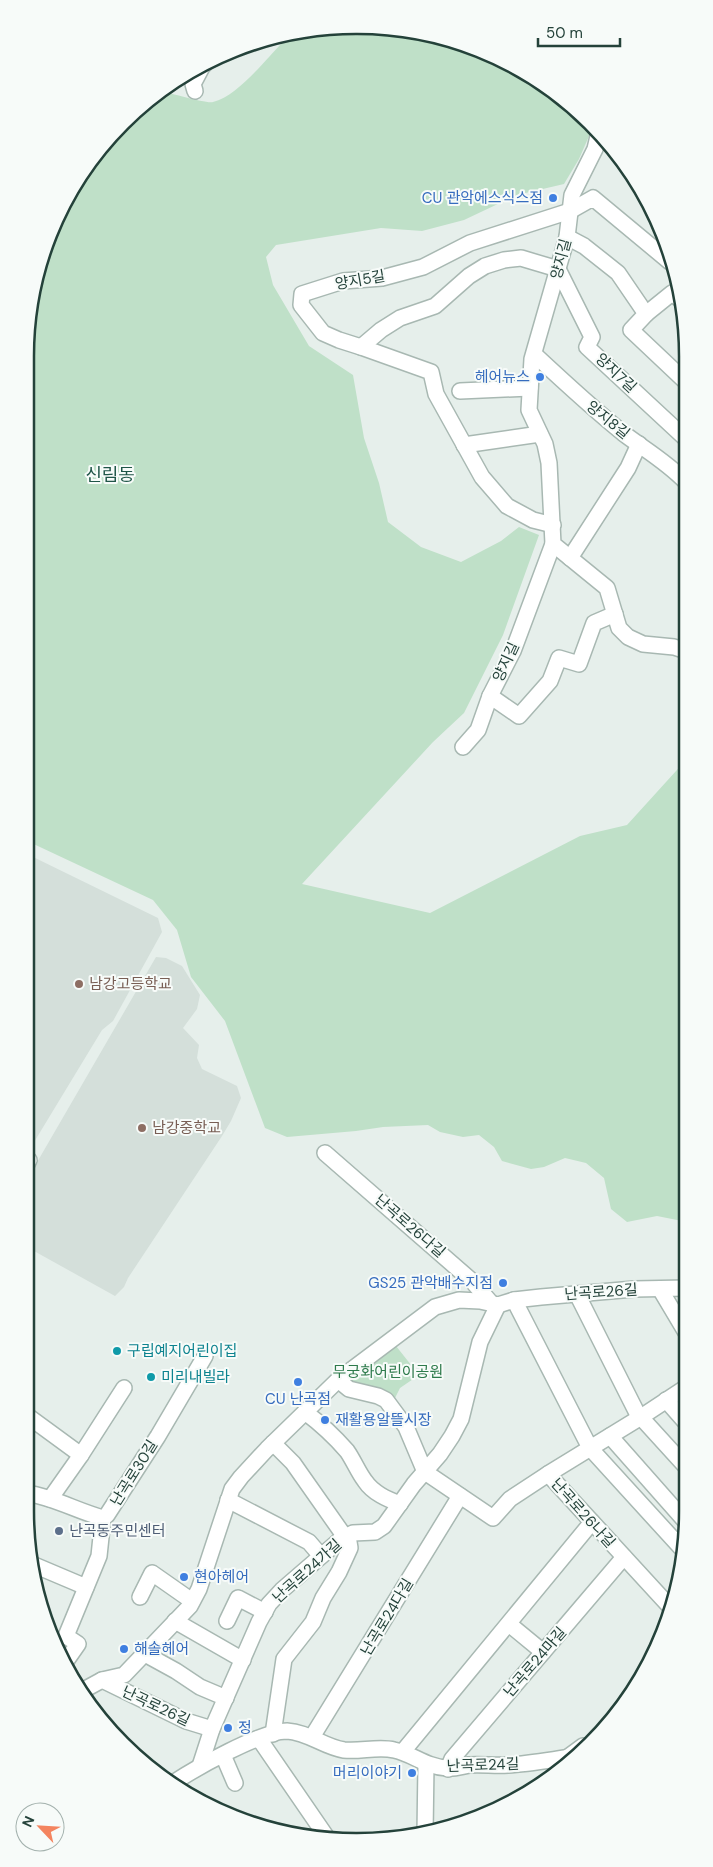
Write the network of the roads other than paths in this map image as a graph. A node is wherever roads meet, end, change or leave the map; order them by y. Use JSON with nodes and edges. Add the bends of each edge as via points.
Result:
{"nodes":[{"id":1,"x":197,"y":76,"type":"edge"},
{"id":2,"x":195,"y":91,"type":"dead end"},
{"id":3,"x":597,"y":141,"type":"edge"},
{"id":4,"x":570,"y":211,"type":"junction"},
{"id":5,"x":567,"y":237,"type":"junction"},
{"id":6,"x":663,"y":256,"type":"edge"},
{"id":7,"x":558,"y":269,"type":"junction"},
{"id":8,"x":673,"y":294,"type":"edge"},
{"id":9,"x":646,"y":314,"type":"junction"},
{"id":10,"x":361,"y":347,"type":"junction"},
{"id":11,"x":534,"y":354,"type":"junction"},
{"id":12,"x":679,"y":374,"type":"edge"},
{"id":13,"x":530,"y":388,"type":"junction"},
{"id":14,"x":460,"y":391,"type":"dead end"},
{"id":15,"x":679,"y":432,"type":"edge"},
{"id":16,"x":540,"y":434,"type":"junction"},
{"id":17,"x":638,"y":444,"type":"junction"},
{"id":18,"x":464,"y":445,"type":"junction"},
{"id":19,"x":679,"y":475,"type":"edge"},
{"id":20,"x":553,"y":525,"type":"junction"},
{"id":21,"x":553,"y":544,"type":"junction"},
{"id":22,"x":570,"y":558,"type":"junction"},
{"id":23,"x":615,"y":614,"type":"junction"},
{"id":24,"x":679,"y":649,"type":"edge"},
{"id":25,"x":490,"y":696,"type":"junction"},
{"id":26,"x":462,"y":747,"type":"dead end"},
{"id":27,"x":325,"y":1153,"type":"dead end"},
{"id":28,"x":679,"y":1288,"type":"edge"},
{"id":29,"x":660,"y":1289,"type":"junction"},
{"id":30,"x":576,"y":1294,"type":"junction"},
{"id":31,"x":514,"y":1300,"type":"junction"},
{"id":32,"x":495,"y":1304,"type":"junction"},
{"id":33,"x":679,"y":1321,"type":"edge"},
{"id":34,"x":205,"y":1356,"type":"dead end"},
{"id":35,"x":338,"y":1380,"type":"junction"},
{"id":36,"x":124,"y":1388,"type":"dead end"},
{"id":37,"x":679,"y":1393,"type":"edge"},
{"id":38,"x":666,"y":1400,"type":"junction"},
{"id":39,"x":305,"y":1412,"type":"junction"},
{"id":40,"x":679,"y":1415,"type":"edge"},
{"id":41,"x":642,"y":1417,"type":"junction"},
{"id":42,"x":34,"y":1421,"type":"edge"},
{"id":43,"x":610,"y":1436,"type":"junction"},
{"id":44,"x":273,"y":1443,"type":"junction"},
{"id":45,"x":590,"y":1448,"type":"junction"},
{"id":46,"x":81,"y":1455,"type":"junction"},
{"id":47,"x":679,"y":1459,"type":"edge"},
{"id":48,"x":425,"y":1472,"type":"junction"},
{"id":49,"x":548,"y":1474,"type":"junction"},
{"id":50,"x":34,"y":1495,"type":"edge"},
{"id":51,"x":460,"y":1496,"type":"junction"},
{"id":52,"x":50,"y":1499,"type":"junction"},
{"id":53,"x":228,"y":1500,"type":"junction"},
{"id":54,"x":400,"y":1504,"type":"junction"},
{"id":55,"x":679,"y":1514,"type":"edge"},
{"id":56,"x":103,"y":1518,"type":"junction"},
{"id":57,"x":592,"y":1522,"type":"junction"},
{"id":58,"x":346,"y":1537,"type":"junction"},
{"id":59,"x":677,"y":1544,"type":"edge"},
{"id":60,"x":321,"y":1556,"type":"junction"},
{"id":61,"x":624,"y":1557,"type":"junction"},
{"id":62,"x":39,"y":1567,"type":"edge"},
{"id":63,"x":86,"y":1587,"type":"junction"},
{"id":64,"x":140,"y":1597,"type":"dead end"},
{"id":65,"x":192,"y":1601,"type":"junction"},
{"id":66,"x":665,"y":1603,"type":"edge"},
{"id":67,"x":265,"y":1612,"type":"junction"},
{"id":68,"x":175,"y":1621,"type":"junction"},
{"id":69,"x":227,"y":1621,"type":"dead end"},
{"id":70,"x":509,"y":1624,"type":"junction"},
{"id":71,"x":544,"y":1652,"type":"junction"},
{"id":72,"x":145,"y":1654,"type":"junction"},
{"id":73,"x":69,"y":1657,"type":"edge"},
{"id":74,"x":243,"y":1660,"type":"junction"},
{"id":75,"x":102,"y":1680,"type":"junction"},
{"id":76,"x":87,"y":1688,"type":"edge"},
{"id":77,"x":226,"y":1698,"type":"junction"},
{"id":78,"x":212,"y":1730,"type":"junction"},
{"id":79,"x":273,"y":1734,"type":"junction"},
{"id":80,"x":312,"y":1737,"type":"junction"},
{"id":81,"x":257,"y":1739,"type":"junction"},
{"id":82,"x":405,"y":1753,"type":"junction"},
{"id":83,"x":223,"y":1755,"type":"junction"},
{"id":84,"x":563,"y":1758,"type":"edge"},
{"id":85,"x":426,"y":1764,"type":"junction"},
{"id":86,"x":200,"y":1766,"type":"junction"},
{"id":87,"x":448,"y":1768,"type":"junction"},
{"id":88,"x":178,"y":1780,"type":"edge"},
{"id":89,"x":235,"y":1783,"type":"dead end"},
{"id":90,"x":425,"y":1826,"type":"edge"},
{"id":91,"x":322,"y":1831,"type":"edge"}],
"edges":[{"from":1,"to":2,"type":"street","via":[[193,84]]},
{"from":3,"to":4,"type":"street","name":"양지길","via":[[572,195]]},
{"from":4,"to":5,"type":"street","name":"양지길"},
{"from":4,"to":6,"type":"street","via":[[593,198]]},
{"from":4,"to":10,"type":"street","name":"양지5길","via":[[470,243],[423,267],[382,278],[343,281],[302,294],[301,305],[323,333]]},
{"from":5,"to":7,"type":"street","name":"양지길"},
{"from":5,"to":9,"type":"street","via":[[618,273]]},
{"from":7,"to":10,"type":"street","via":[[521,258],[485,266],[435,306],[400,318]]},
{"from":7,"to":11,"type":"street","name":"양지길"},
{"from":7,"to":15,"type":"street","name":"양지7길","via":[[592,337],[587,347]]},
{"from":8,"to":9,"type":"street"},
{"from":9,"to":12,"type":"street","via":[[631,330]]},
{"from":10,"to":18,"type":"street","via":[[431,372],[436,394]]},
{"from":11,"to":13,"type":"street","name":"양지길"},
{"from":11,"to":17,"type":"street","name":"양지8길"},
{"from":13,"to":14,"type":"street"},
{"from":13,"to":16,"type":"street","name":"양지길","via":[[529,410]]},
{"from":16,"to":18,"type":"street"},
{"from":16,"to":20,"type":"street","name":"양지길","via":[[549,463]]},
{"from":17,"to":19,"type":"street","name":"양지8길"},
{"from":17,"to":22,"type":"street","via":[[628,468]]},
{"from":18,"to":20,"type":"street","via":[[482,477],[507,506],[533,520]]},
{"from":20,"to":21,"type":"street","name":"양지길"},
{"from":21,"to":22,"type":"street"},
{"from":21,"to":25,"type":"street","name":"양지길","via":[[512,651]]},
{"from":22,"to":23,"type":"street","via":[[607,588]]},
{"from":23,"to":24,"type":"street","via":[[619,628],[628,637],[642,644]]},
{"from":23,"to":25,"type":"street","via":[[594,623],[580,664],[559,658],[550,681],[519,716]]},
{"from":25,"to":26,"type":"street","name":"양지길","via":[[478,730]]},
{"from":27,"to":32,"type":"street","name":"난곡로26다길"},
{"from":28,"to":29,"type":"street","name":"난곡로26길"},
{"from":29,"to":30,"type":"street","name":"난곡로26길"},
{"from":29,"to":33,"type":"street"},
{"from":30,"to":31,"type":"street","name":"난곡로26길"},
{"from":30,"to":41,"type":"street","via":[[637,1413]]},
{"from":31,"to":32,"type":"street","name":"난곡로26길"},
{"from":31,"to":45,"type":"street"},
{"from":32,"to":35,"type":"street","name":"난곡로26길","via":[[460,1300],[435,1307]]},
{"from":32,"to":48,"type":"street","name":"난곡로24가길","via":[[480,1342],[461,1419]]},
{"from":34,"to":56,"type":"street","name":"난곡로30길","via":[[158,1436]]},
{"from":35,"to":39,"type":"street","name":"난곡로26길"},
{"from":35,"to":48,"type":"street","via":[[349,1388],[386,1400],[406,1427]]},
{"from":36,"to":46,"type":"street"},
{"from":37,"to":38,"type":"street"},
{"from":38,"to":40,"type":"street"},
{"from":38,"to":41,"type":"street"},
{"from":39,"to":44,"type":"street","name":"난곡로26길"},
{"from":39,"to":54,"type":"street","via":[[326,1427],[377,1494]]},
{"from":41,"to":43,"type":"street"},
{"from":41,"to":47,"type":"street"},
{"from":42,"to":46,"type":"street"},
{"from":43,"to":45,"type":"street"},
{"from":43,"to":55,"type":"street"},
{"from":44,"to":53,"type":"street","name":"난곡로26길","via":[[241,1477]]},
{"from":44,"to":58,"type":"street","via":[[293,1463]]},
{"from":45,"to":49,"type":"street"},
{"from":45,"to":59,"type":"street"},
{"from":46,"to":52,"type":"street"},
{"from":48,"to":51,"type":"street","name":"난곡로26나길"},
{"from":48,"to":54,"type":"street","name":"난곡로24가길"},
{"from":49,"to":51,"type":"street","name":"난곡로26나길","via":[[510,1499],[493,1518]]},
{"from":49,"to":57,"type":"street","name":"난곡로26나길"},
{"from":50,"to":52,"type":"street","name":"난곡로30길"},
{"from":51,"to":80,"type":"street","name":"난곡로24다길"},
{"from":52,"to":56,"type":"street","name":"난곡로30길"},
{"from":53,"to":60,"type":"street","via":[[309,1542]]},
{"from":53,"to":65,"type":"street","name":"난곡로26길","via":[[199,1589]]},
{"from":54,"to":58,"type":"street","name":"난곡로24가길","via":[[380,1529]]},
{"from":56,"to":63,"type":"street","via":[[99,1556]]},
{"from":57,"to":61,"type":"street","name":"난곡로26나길"},
{"from":57,"to":70,"type":"street"},
{"from":58,"to":60,"type":"street","name":"난곡로24가길"},
{"from":58,"to":79,"type":"street","via":[[350,1548],[339,1572],[313,1622],[284,1659]]},
{"from":60,"to":67,"type":"street","name":"난곡로24가길","via":[[282,1590]]},
{"from":61,"to":66,"type":"street","name":"난곡로26나길"},
{"from":61,"to":71,"type":"street","name":"난곡로24마길"},
{"from":62,"to":63,"type":"street"},
{"from":63,"to":73,"type":"street","via":[[66,1636],[78,1644]]},
{"from":64,"to":65,"type":"street","via":[[152,1573]]},
{"from":65,"to":68,"type":"street","name":"난곡로26길"},
{"from":67,"to":69,"type":"street","via":[[238,1598]]},
{"from":67,"to":74,"type":"street","name":"난곡로24가길"},
{"from":68,"to":72,"type":"street","name":"난곡로26길"},
{"from":68,"to":74,"type":"street"},
{"from":70,"to":71,"type":"street"},
{"from":70,"to":82,"type":"street","via":[[405,1749]]},
{"from":71,"to":87,"type":"street","name":"난곡로24마길","via":[[452,1759]]},
{"from":72,"to":75,"type":"street","name":"난곡로26길","via":[[124,1675]]},
{"from":72,"to":77,"type":"street","via":[[200,1687]]},
{"from":74,"to":77,"type":"street","name":"난곡로24가길"},
{"from":75,"to":76,"type":"street","name":"난곡로26길"},
{"from":75,"to":78,"type":"street","name":"난곡로26길","via":[[186,1721]]},
{"from":77,"to":78,"type":"street","name":"난곡로24가길"},
{"from":78,"to":86,"type":"street","name":"난곡로24가길"},
{"from":79,"to":80,"type":"street","name":"난곡로24길","via":[[286,1731]]},
{"from":79,"to":81,"type":"street","name":"난곡로24길"},
{"from":80,"to":82,"type":"street","name":"난곡로24길","via":[[345,1750],[391,1749]]},
{"from":81,"to":83,"type":"street","name":"난곡로24길"},
{"from":81,"to":91,"type":"street"},
{"from":82,"to":85,"type":"street","name":"난곡로24길"},
{"from":83,"to":86,"type":"street","name":"난곡로24길"},
{"from":83,"to":89,"type":"street"},
{"from":84,"to":87,"type":"street","name":"난곡로24길"},
{"from":85,"to":87,"type":"street","name":"난곡로24길"},
{"from":85,"to":90,"type":"street"},
{"from":86,"to":88,"type":"street","name":"난곡로24길"}]}
